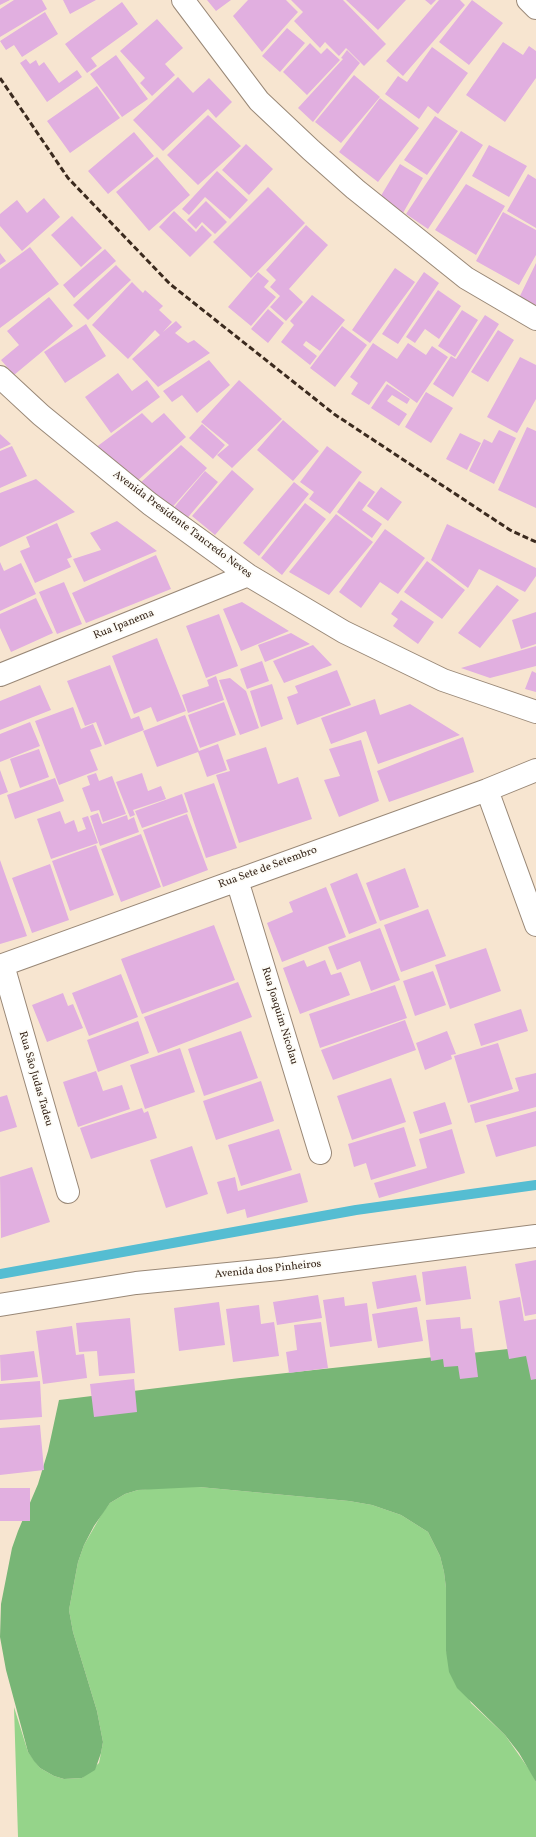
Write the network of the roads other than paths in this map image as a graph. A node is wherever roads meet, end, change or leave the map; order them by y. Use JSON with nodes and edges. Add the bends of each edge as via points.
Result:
{"nodes":[{"id":1,"x":183,"y":0,"type":"edge"},
{"id":2,"x":528,"y":0,"type":"edge"},
{"id":3,"x":536,"y":8,"type":"edge"},
{"id":4,"x":536,"y":319,"type":"edge"},
{"id":5,"x":0,"y":377,"type":"edge"},
{"id":6,"x":248,"y":575,"type":"junction"},
{"id":7,"x":0,"y":675,"type":"edge"},
{"id":8,"x":536,"y":712,"type":"edge"},
{"id":9,"x":536,"y":770,"type":"edge"},
{"id":10,"x":487,"y":790,"type":"junction"},
{"id":11,"x":237,"y":880,"type":"junction"},
{"id":12,"x":536,"y":925,"type":"edge"},
{"id":13,"x":1,"y":966,"type":"edge"},
{"id":14,"x":320,"y":1153,"type":"dead end"},
{"id":15,"x":68,"y":1192,"type":"dead end"},
{"id":16,"x":536,"y":1236,"type":"edge"},
{"id":17,"x":0,"y":1305,"type":"edge"}],
"edges":[{"from":1,"to":4,"type":"street","via":[[259,101],[316,155],[354,189],[466,278]]},
{"from":2,"to":3,"type":"street"},
{"from":5,"to":6,"type":"street","name":"Avenida Presidente Tancredo Neves","via":[[41,415],[150,504]]},
{"from":6,"to":7,"type":"street","name":"Rua Ipanema"},
{"from":6,"to":8,"type":"street","name":"Avenida Presidente Tancredo Neves","via":[[344,632],[430,674]]},
{"from":9,"to":10,"type":"street","name":"Rua Sete de Setembro"},
{"from":10,"to":11,"type":"street","name":"Rua Sete de Setembro"},
{"from":10,"to":12,"type":"street"},
{"from":11,"to":13,"type":"street","name":"Rua Sete de Setembro"},
{"from":11,"to":14,"type":"street","name":"Rua Joaquim Nicolau"},
{"from":13,"to":15,"type":"street","name":"Rua São Judas Tadeu"},
{"from":16,"to":17,"type":"street","name":"Avenida dos Pinheiros","via":[[279,1269],[136,1283]]}]}
